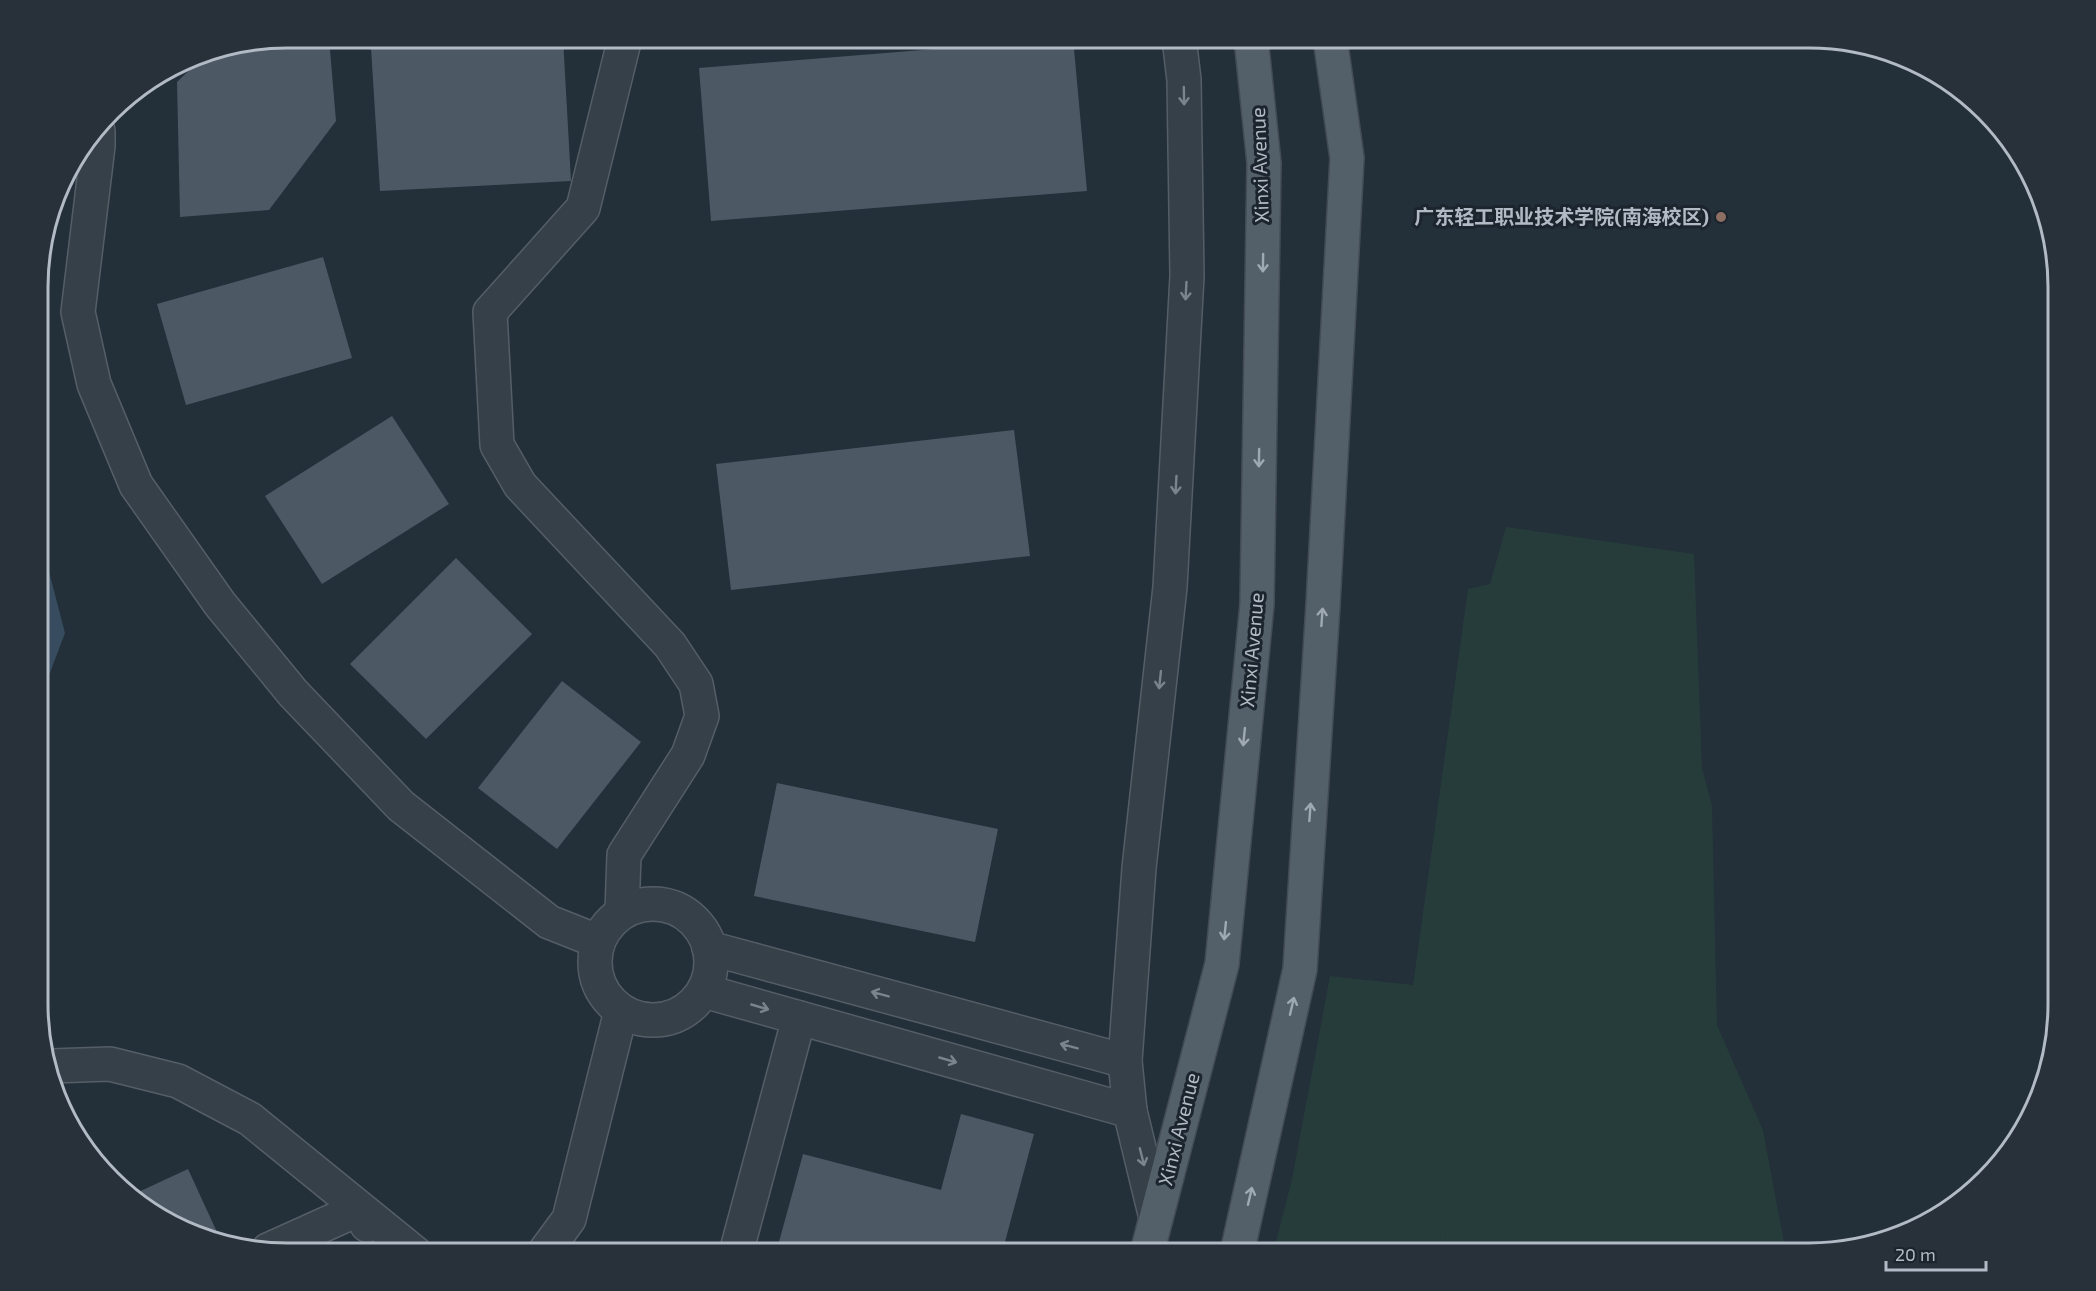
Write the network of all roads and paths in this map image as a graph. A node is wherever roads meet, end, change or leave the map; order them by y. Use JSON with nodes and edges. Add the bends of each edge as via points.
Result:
{"nodes":[{"id":1,"x":623,"y":48,"type":"edge"},
{"id":2,"x":1180,"y":48,"type":"edge"},
{"id":3,"x":1252,"y":48,"type":"edge"},
{"id":4,"x":1331,"y":48,"type":"edge"},
{"id":5,"x":98,"y":141,"type":"edge"},
{"id":6,"x":622,"y":911,"type":"junction"},
{"id":7,"x":597,"y":941,"type":"junction"},
{"id":8,"x":708,"y":948,"type":"junction"},
{"id":9,"x":704,"y":991,"type":"junction"},
{"id":10,"x":621,"y":1011,"type":"junction"},
{"id":11,"x":799,"y":1018,"type":"junction"},
{"id":12,"x":1125,"y":1061,"type":"junction"},
{"id":13,"x":56,"y":1066,"type":"edge"},
{"id":14,"x":1130,"y":1111,"type":"junction"},
{"id":15,"x":359,"y":1209,"type":"junction"},
{"id":16,"x":1156,"y":1218,"type":"junction"},
{"id":17,"x":283,"y":1243,"type":"edge"},
{"id":18,"x":375,"y":1243,"type":"edge"},
{"id":19,"x":402,"y":1243,"type":"edge"},
{"id":20,"x":551,"y":1243,"type":"edge"},
{"id":21,"x":739,"y":1243,"type":"edge"},
{"id":22,"x":1150,"y":1243,"type":"edge"},
{"id":23,"x":1239,"y":1243,"type":"edge"}],
"edges":[{"from":1,"to":6,"type":"street","via":[[583,208],[490,312],[497,444],[520,485],[670,645],[696,684],[702,717],[688,755],[624,855]]},
{"from":2,"to":12,"type":"street","one_way":true,"via":[[1187,276],[1171,576],[1139,868]]},
{"from":3,"to":16,"type":"main road","name":"Xinxi Avenue","one_way":true,"via":[[1264,163],[1257,604],[1222,964]]},
{"from":23,"to":4,"type":"main road","one_way":true,"via":[[1300,969],[1347,158]]},
{"from":5,"to":7,"type":"street","via":[[78,312],[94,384],[136,485],[220,604],[293,693],[401,806],[549,922]]},
{"from":6,"to":7,"type":"street","via":[[607,924]]},
{"from":6,"to":8,"type":"street","via":[[638,905],[661,904],[679,909],[695,922]]},
{"from":7,"to":10,"type":"street","via":[[597,980],[607,998]]},
{"from":8,"to":9,"type":"street","via":[[711,974]]},
{"from":12,"to":8,"type":"street","one_way":true},
{"from":9,"to":10,"type":"street","via":[[692,1006],[676,1016],[638,1019]]},
{"from":9,"to":11,"type":"street","one_way":true},
{"from":10,"to":20,"type":"street","via":[[568,1219]]},
{"from":11,"to":14,"type":"street","one_way":true},
{"from":11,"to":21,"type":"street"},
{"from":12,"to":14,"type":"street"},
{"from":13,"to":15,"type":"street","via":[[110,1064],[178,1081],[250,1119]]},
{"from":14,"to":16,"type":"street","one_way":true},
{"from":15,"to":17,"type":"street"},
{"from":15,"to":18,"type":"street"},
{"from":15,"to":19,"type":"street"},
{"from":16,"to":22,"type":"main road","name":"Xinxi Avenue"}]}
